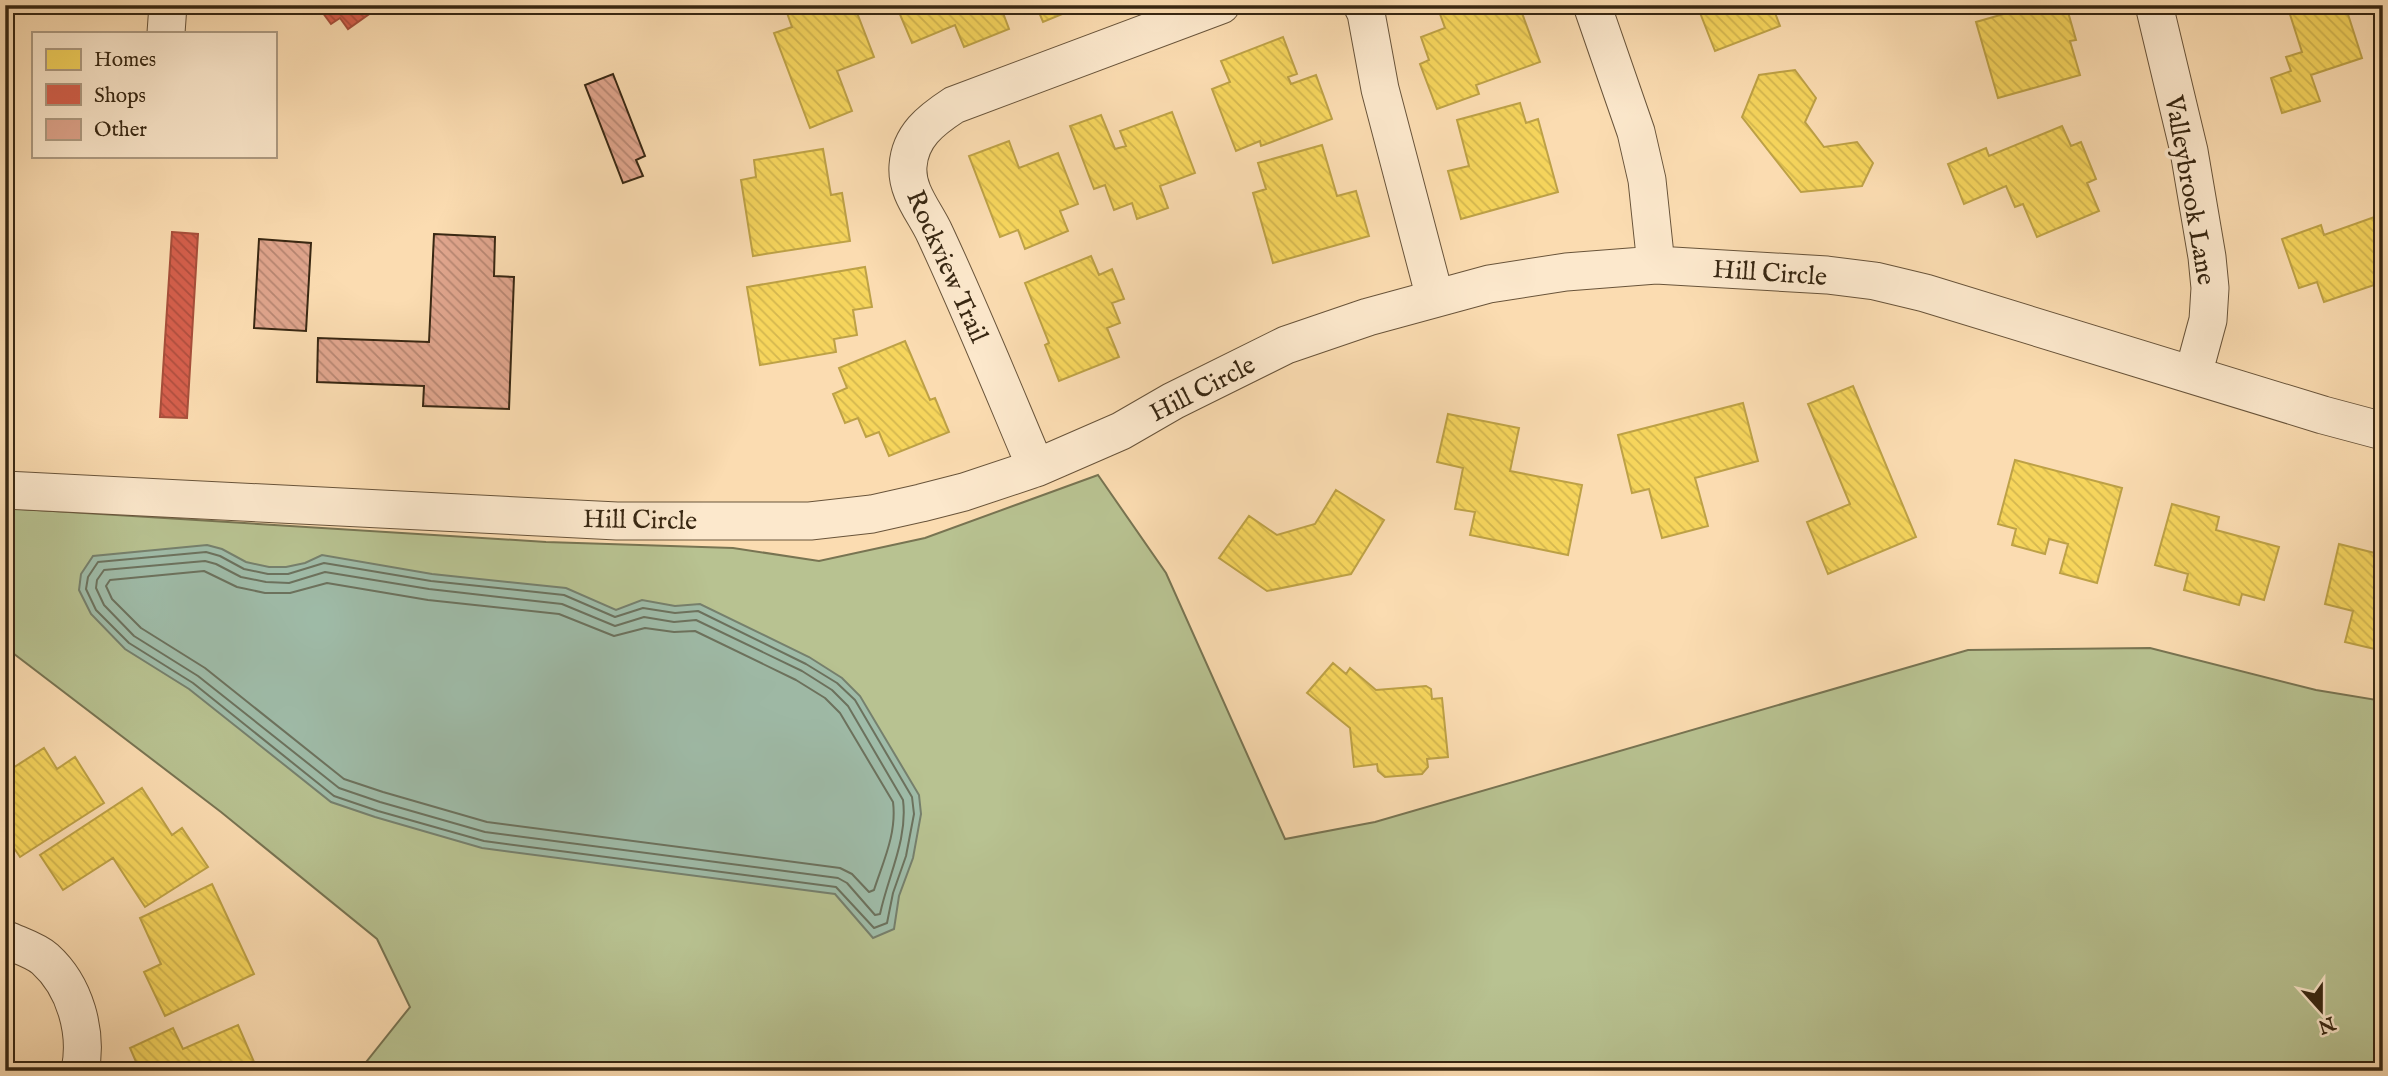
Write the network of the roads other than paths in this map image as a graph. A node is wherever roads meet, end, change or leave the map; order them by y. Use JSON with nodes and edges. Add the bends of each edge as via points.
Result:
{"nodes":[{"id":1,"x":168,"y":5,"type":"edge"},
{"id":2,"x":1221,"y":5,"type":"edge"},
{"id":3,"x":1362,"y":5,"type":"edge"},
{"id":4,"x":1592,"y":5,"type":"edge"},
{"id":5,"x":2154,"y":5,"type":"edge"},
{"id":6,"x":166,"y":32,"type":"edge"},
{"id":7,"x":1656,"y":265,"type":"junction"},
{"id":8,"x":1436,"y":298,"type":"junction"},
{"id":9,"x":2193,"y":375,"type":"junction"},
{"id":10,"x":2383,"y":431,"type":"edge"},
{"id":11,"x":1037,"y":468,"type":"junction"},
{"id":12,"x":5,"y":490,"type":"edge"},
{"id":13,"x":5,"y":939,"type":"edge"},
{"id":14,"x":80,"y":1071,"type":"edge"}],
"edges":[{"from":1,"to":6,"type":"street"},
{"from":2,"to":11,"type":"street","name":"Rockview Trail","via":[[954,105],[929,122],[913,143],[910,187],[934,231]]},
{"from":3,"to":8,"type":"street"},
{"from":4,"to":7,"type":"street","via":[[1636,132],[1647,180]]},
{"from":5,"to":9,"type":"street","name":"Valleybrook Lane","via":[[2189,151],[2207,257],[2208,320]]},
{"from":7,"to":8,"type":"street","name":"Hill Circle","via":[[1566,272]]},
{"from":7,"to":9,"type":"street","name":"Hill Circle","via":[[1875,281]]},
{"from":8,"to":11,"type":"street","name":"Hill Circle","via":[[1286,345]]},
{"from":9,"to":10,"type":"street","name":"Hill Circle"},
{"from":11,"to":12,"type":"street","name":"Hill Circle","via":[[921,503],[810,521],[617,520]]},
{"from":13,"to":14,"type":"street","via":[[44,957],[66,984],[79,1015],[84,1052]]}]}
